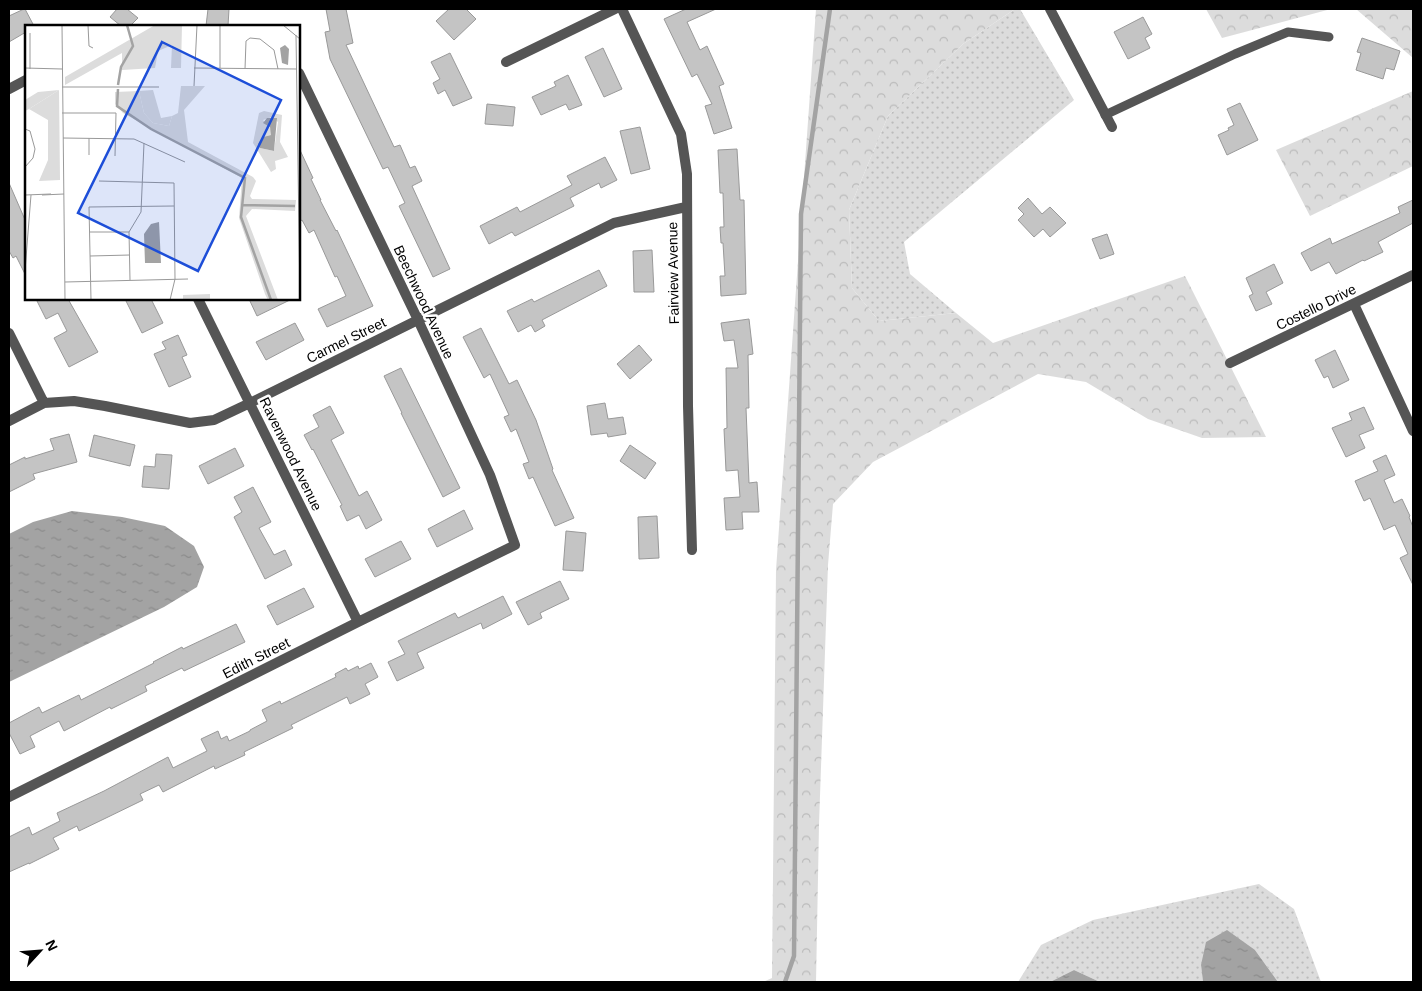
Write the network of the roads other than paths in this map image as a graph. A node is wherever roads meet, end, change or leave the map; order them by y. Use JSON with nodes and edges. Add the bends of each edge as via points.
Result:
{"nodes":[{"id":1,"x":615,"y":9,"type":"edge"},
{"id":2,"x":622,"y":9,"type":"edge"},
{"id":3,"x":1050,"y":9,"type":"edge"},
{"id":4,"x":1329,"y":37,"type":"dead end"},
{"id":5,"x":506,"y":62,"type":"dead end"},
{"id":6,"x":300,"y":75,"type":"edge"},
{"id":7,"x":25,"y":81,"type":"edge"},
{"id":8,"x":9,"y":89,"type":"edge"},
{"id":9,"x":1105,"y":115,"type":"junction"},
{"id":10,"x":1112,"y":127,"type":"dead end"},
{"id":11,"x":686,"y":207,"type":"junction"},
{"id":12,"x":1413,"y":276,"type":"edge"},
{"id":13,"x":198,"y":300,"type":"edge"},
{"id":14,"x":1354,"y":304,"type":"junction"},
{"id":15,"x":418,"y":320,"type":"junction"},
{"id":16,"x":9,"y":333,"type":"edge"},
{"id":17,"x":1230,"y":364,"type":"dead end"},
{"id":18,"x":44,"y":403,"type":"junction"},
{"id":19,"x":250,"y":403,"type":"junction"},
{"id":20,"x":9,"y":421,"type":"edge"},
{"id":21,"x":1413,"y":431,"type":"edge"},
{"id":22,"x":516,"y":545,"type":"joint"},
{"id":23,"x":692,"y":550,"type":"dead end"},
{"id":24,"x":358,"y":622,"type":"junction"},
{"id":25,"x":9,"y":797,"type":"edge"}],
"edges":[{"from":1,"to":5,"type":"street"},
{"from":2,"to":11,"type":"street","name":"Fairview Avenue","via":[[681,134],[687,174]]},
{"from":3,"to":9,"type":"street"},
{"from":4,"to":9,"type":"lane","via":[[1288,32]]},
{"from":6,"to":15,"type":"street","name":"Beechwood Avenue"},
{"from":7,"to":8,"type":"street"},
{"from":9,"to":10,"type":"street"},
{"from":11,"to":15,"type":"street","name":"Carmel Street","via":[[614,223]]},
{"from":11,"to":23,"type":"street","name":"Fairview Avenue"},
{"from":12,"to":14,"type":"street","name":"Costello Drive"},
{"from":13,"to":19,"type":"street","name":"Ravenwood Avenue"},
{"from":14,"to":17,"type":"street","name":"Costello Drive"},
{"from":14,"to":21,"type":"street"},
{"from":15,"to":19,"type":"street","name":"Carmel Street"},
{"from":15,"to":22,"type":"street","name":"Beechwood Avenue","via":[[490,475]]},
{"from":16,"to":18,"type":"street"},
{"from":18,"to":19,"type":"street","name":"Carmel Street","via":[[82,402],[190,423],[214,420]]},
{"from":18,"to":20,"type":"street","name":"Carmel Street"},
{"from":19,"to":24,"type":"street","name":"Ravenwood Avenue"},
{"from":22,"to":24,"type":"street","name":"Edith Street"},
{"from":24,"to":25,"type":"street","name":"Edith Street"}]}
